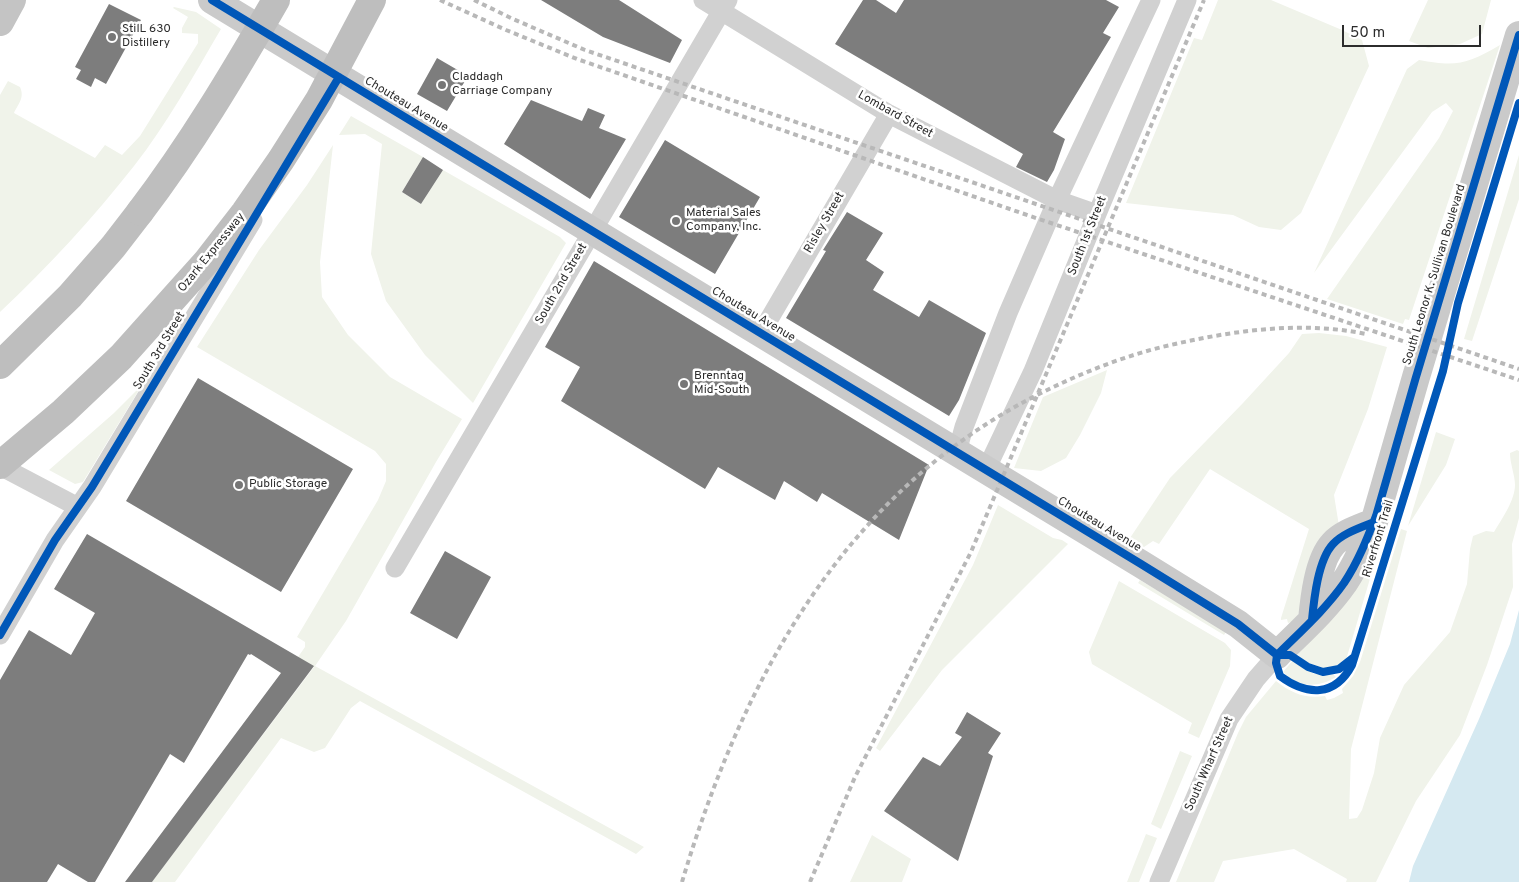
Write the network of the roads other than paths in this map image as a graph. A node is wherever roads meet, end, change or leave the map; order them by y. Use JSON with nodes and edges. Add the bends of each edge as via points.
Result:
{"nodes":[{"id":1,"x":12,"y":0,"type":"edge"},
{"id":2,"x":212,"y":0,"type":"edge"},
{"id":3,"x":276,"y":0,"type":"edge"},
{"id":4,"x":372,"y":0,"type":"edge"},
{"id":5,"x":383,"y":0,"type":"edge"},
{"id":6,"x":703,"y":0,"type":"edge"},
{"id":7,"x":1150,"y":0,"type":"edge"},
{"id":8,"x":1187,"y":0,"type":"edge"},
{"id":9,"x":725,"y":6,"type":"edge"},
{"id":10,"x":0,"y":22,"type":"edge"},
{"id":11,"x":1519,"y":35,"type":"edge"},
{"id":12,"x":339,"y":78,"type":"junction"},
{"id":13,"x":889,"y":114,"type":"junction"},
{"id":14,"x":1057,"y":200,"type":"junction"},
{"id":15,"x":1097,"y":214,"type":"junction"},
{"id":16,"x":593,"y":230,"type":"junction"},
{"id":17,"x":70,"y":296,"type":"junction"},
{"id":18,"x":761,"y":333,"type":"junction"},
{"id":19,"x":0,"y":339,"type":"edge"},
{"id":20,"x":0,"y":365,"type":"edge"},
{"id":21,"x":957,"y":452,"type":"junction"},
{"id":22,"x":0,"y":465,"type":"edge"},
{"id":23,"x":986,"y":470,"type":"junction"},
{"id":24,"x":78,"y":507,"type":"junction"},
{"id":25,"x":395,"y":568,"type":"dead end"},
{"id":26,"x":0,"y":635,"type":"edge"},
{"id":27,"x":1277,"y":655,"type":"junction"},
{"id":28,"x":1159,"y":882,"type":"edge"}],
"edges":[{"from":1,"to":10,"type":"main road"},
{"from":2,"to":12,"type":"street","name":"Chouteau Avenue"},
{"from":3,"to":17,"type":"highway","bridge":true,"via":[[209,114],[167,176]]},
{"from":4,"to":22,"type":"highway","name":"Ozark Expressway","bridge":true,"via":[[282,160],[207,261],[121,357]]},
{"from":5,"to":12,"type":"street","name":"South 3rd Street"},
{"from":6,"to":9,"type":"street","name":"Lombard Street"},
{"from":7,"to":14,"type":"street"},
{"from":8,"to":15,"type":"street","name":"South 1st Street"},
{"from":9,"to":13,"type":"street","name":"Lombard Street"},
{"from":9,"to":16,"type":"street","name":"South 2nd Street"},
{"from":11,"to":27,"type":"street","name":"South Leonor K. Sullivan Boulevard","via":[[1374,522],[1332,545],[1326,554],[1314,597],[1312,620]]},
{"from":12,"to":16,"type":"street","name":"Chouteau Avenue"},
{"from":12,"to":24,"type":"street","name":"South 3rd Street"},
{"from":13,"to":14,"type":"street","name":"Lombard Street"},
{"from":13,"to":18,"type":"street","name":"Risley Street"},
{"from":14,"to":15,"type":"street","name":"Lombard Street"},
{"from":14,"to":21,"type":"street","via":[[1008,313]]},
{"from":15,"to":23,"type":"street","name":"South 1st Street","via":[[1033,371]]},
{"from":16,"to":18,"type":"street","name":"Chouteau Avenue"},
{"from":16,"to":25,"type":"street","name":"South 2nd Street"},
{"from":17,"to":19,"type":"highway"},
{"from":17,"to":20,"type":"highway"},
{"from":18,"to":21,"type":"street","name":"Chouteau Avenue"},
{"from":21,"to":23,"type":"street","name":"Chouteau Avenue"},
{"from":22,"to":24,"type":"street"},
{"from":23,"to":27,"type":"street","name":"Chouteau Avenue","via":[[1238,624]]},
{"from":24,"to":26,"type":"street","name":"South 3rd Street","via":[[54,540]]},
{"from":27,"to":28,"type":"street","name":"South Wharf Street","via":[[1256,679],[1230,719]]}]}
